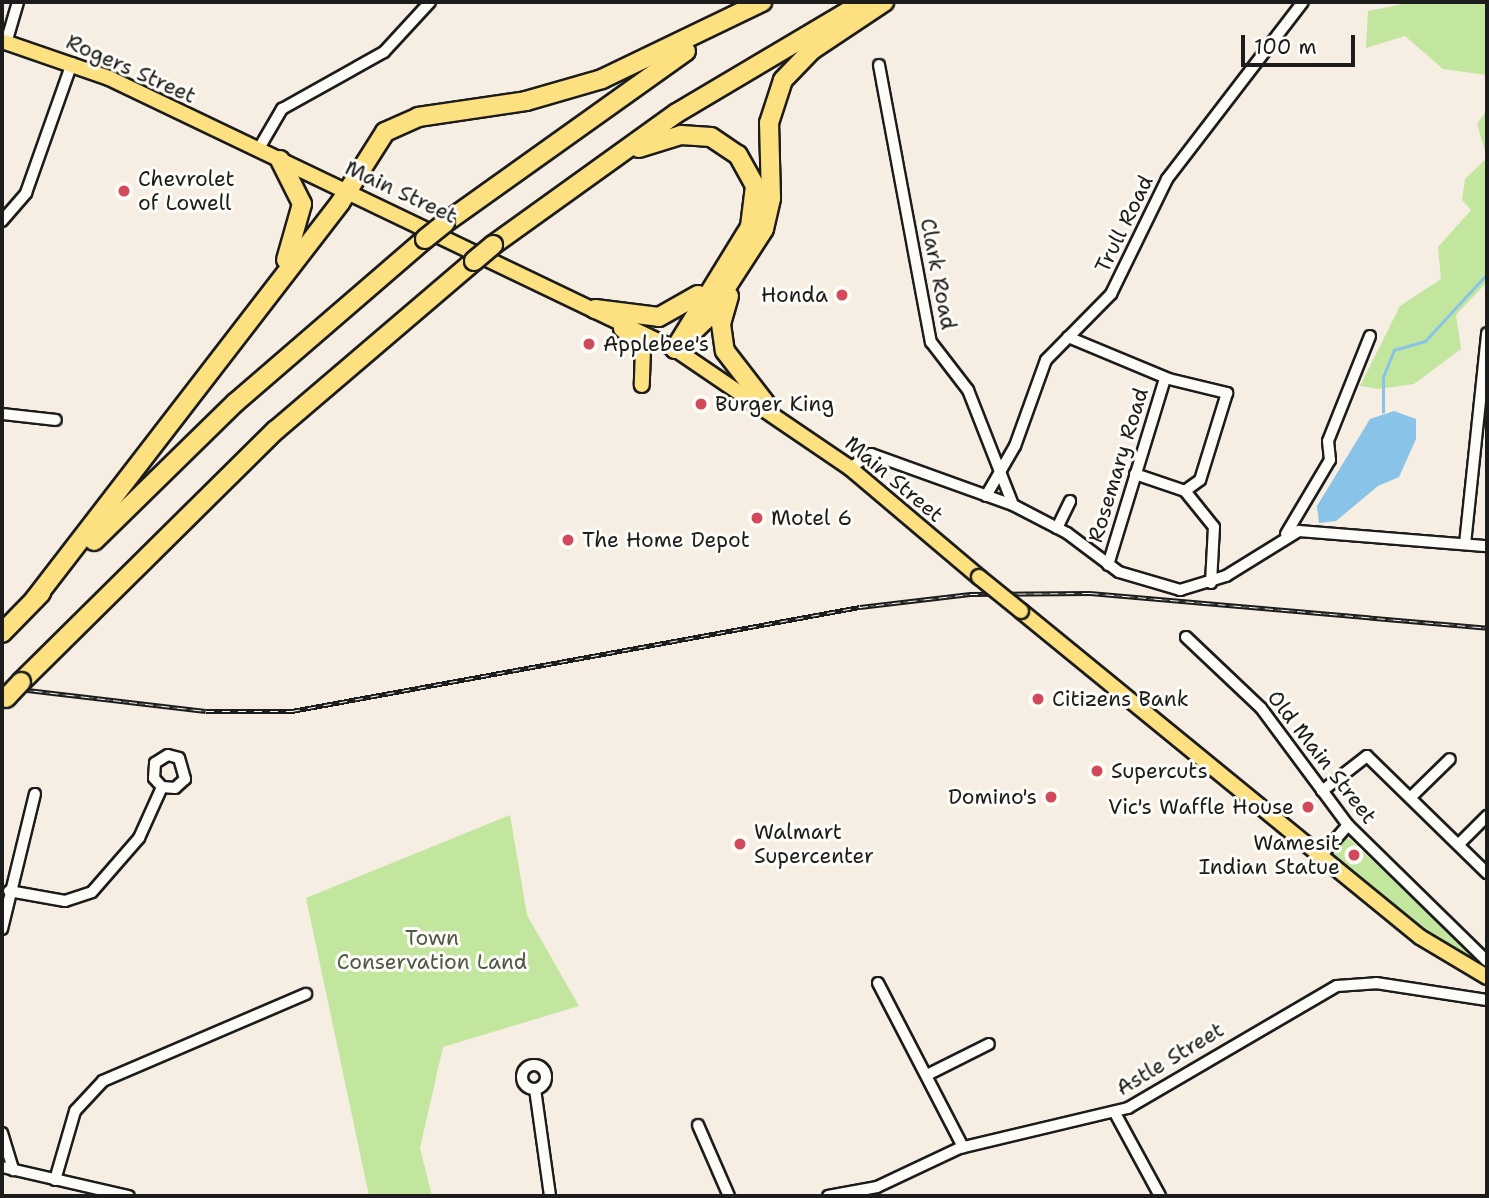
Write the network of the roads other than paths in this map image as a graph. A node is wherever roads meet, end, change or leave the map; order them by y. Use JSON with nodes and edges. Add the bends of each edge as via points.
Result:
{"nodes":[{"id":1,"x":18,"y":2,"type":"edge"},
{"id":2,"x":430,"y":2,"type":"edge"},
{"id":3,"x":765,"y":2,"type":"edge"},
{"id":4,"x":863,"y":2,"type":"edge"},
{"id":5,"x":884,"y":2,"type":"edge"},
{"id":6,"x":1303,"y":2,"type":"edge"},
{"id":7,"x":4,"y":42,"type":"edge"},
{"id":8,"x":72,"y":63,"type":"junction"},
{"id":9,"x":879,"y":65,"type":"dead end"},
{"id":10,"x":202,"y":124,"type":"joint"},
{"id":11,"x":258,"y":150,"type":"junction"},
{"id":12,"x":280,"y":160,"type":"junction"},
{"id":13,"x":584,"y":177,"type":"junction"},
{"id":14,"x":348,"y":190,"type":"junction"},
{"id":15,"x":2,"y":221,"type":"edge"},
{"id":16,"x":738,"y":274,"type":"junction"},
{"id":17,"x":715,"y":277,"type":"junction"},
{"id":18,"x":267,"y":296,"type":"junction"},
{"id":19,"x":595,"y":309,"type":"junction"},
{"id":20,"x":1487,"y":333,"type":"edge"},
{"id":21,"x":1370,"y":335,"type":"dead end"},
{"id":22,"x":1068,"y":337,"type":"junction"},
{"id":23,"x":675,"y":349,"type":"junction"},
{"id":24,"x":1165,"y":378,"type":"junction"},
{"id":25,"x":642,"y":385,"type":"dead end"},
{"id":26,"x":769,"y":408,"type":"junction"},
{"id":27,"x":2,"y":414,"type":"edge"},
{"id":28,"x":1482,"y":419,"type":"edge"},
{"id":29,"x":56,"y":420,"type":"dead end"},
{"id":30,"x":850,"y":468,"type":"junction"},
{"id":31,"x":1003,"y":473,"type":"junction"},
{"id":32,"x":1135,"y":474,"type":"junction"},
{"id":33,"x":1185,"y":491,"type":"junction"},
{"id":34,"x":986,"y":496,"type":"junction"},
{"id":35,"x":1070,"y":501,"type":"dead end"},
{"id":36,"x":1013,"y":505,"type":"junction"},
{"id":37,"x":1057,"y":528,"type":"junction"},
{"id":38,"x":1286,"y":534,"type":"junction"},
{"id":39,"x":1465,"y":544,"type":"junction"},
{"id":40,"x":1487,"y":546,"type":"edge"},
{"id":41,"x":1108,"y":565,"type":"junction"},
{"id":42,"x":1211,"y":583,"type":"junction"},
{"id":43,"x":34,"y":600,"type":"junction"},
{"id":44,"x":2,"y":633,"type":"edge"},
{"id":45,"x":1186,"y":637,"type":"dead end"},
{"id":46,"x":4,"y":700,"type":"edge"},
{"id":47,"x":1450,"y":759,"type":"dead end"},
{"id":48,"x":162,"y":787,"type":"dead end"},
{"id":49,"x":1322,"y":791,"type":"junction"},
{"id":50,"x":35,"y":794,"type":"dead end"},
{"id":51,"x":1411,"y":797,"type":"junction"},
{"id":52,"x":1487,"y":816,"type":"edge"},
{"id":53,"x":1348,"y":825,"type":"junction"},
{"id":54,"x":1459,"y":844,"type":"junction"},
{"id":55,"x":1321,"y":856,"type":"junction"},
{"id":56,"x":1487,"y":873,"type":"edge"},
{"id":57,"x":9,"y":891,"type":"junction"},
{"id":58,"x":2,"y":929,"type":"edge"},
{"id":59,"x":1486,"y":960,"type":"edge"},
{"id":60,"x":1487,"y":976,"type":"edge"},
{"id":61,"x":878,"y":983,"type":"dead end"},
{"id":62,"x":306,"y":994,"type":"dead end"},
{"id":63,"x":1487,"y":1000,"type":"edge"},
{"id":64,"x":989,"y":1044,"type":"dead end"},
{"id":65,"x":927,"y":1075,"type":"junction"},
{"id":66,"x":535,"y":1089,"type":"dead end"},
{"id":67,"x":1115,"y":1113,"type":"junction"},
{"id":68,"x":698,"y":1125,"type":"dead end"},
{"id":69,"x":2,"y":1133,"type":"edge"},
{"id":70,"x":963,"y":1147,"type":"junction"},
{"id":71,"x":2,"y":1167,"type":"edge"},
{"id":72,"x":13,"y":1170,"type":"junction"},
{"id":73,"x":55,"y":1180,"type":"junction"},
{"id":74,"x":129,"y":1196,"type":"edge"},
{"id":75,"x":550,"y":1196,"type":"edge"},
{"id":76,"x":729,"y":1196,"type":"edge"},
{"id":77,"x":828,"y":1196,"type":"edge"},
{"id":78,"x":1160,"y":1196,"type":"edge"}],
"edges":[{"from":1,"to":7,"type":"street"},
{"from":2,"to":11,"type":"street","via":[[384,52],[282,109]]},
{"from":3,"to":14,"type":"highway","via":[[576,88],[400,122],[376,141]]},
{"from":3,"to":43,"type":"highway","bridge":true,"via":[[613,99],[425,239],[235,403]]},
{"from":4,"to":13,"type":"highway","via":[[732,78]]},
{"from":5,"to":16,"type":"highway","via":[[812,50],[783,80],[769,123],[770,209]]},
{"from":6,"to":22,"type":"street","name":"Trull Road","via":[[1167,179],[1111,294]]},
{"from":7,"to":8,"type":"main road","name":"Rogers Street"},
{"from":8,"to":10,"type":"main road","name":"Rogers Street"},
{"from":8,"to":15,"type":"street","via":[[26,193]]},
{"from":9,"to":31,"type":"street","name":"Clark Road","via":[[931,342],[968,390]]},
{"from":10,"to":11,"type":"main road","name":"Main Street"},
{"from":11,"to":12,"type":"main road","name":"Main Street"},
{"from":12,"to":14,"type":"main road","name":"Main Street"},
{"from":12,"to":18,"type":"highway","via":[[300,195],[301,220]]},
{"from":13,"to":17,"type":"highway","via":[[673,136],[704,136],[731,148],[752,176],[756,206],[746,234]]},
{"from":13,"to":46,"type":"highway","bridge":true,"via":[[474,261],[286,421]]},
{"from":14,"to":18,"type":"highway"},
{"from":14,"to":19,"type":"main road","name":"Main Street"},
{"from":16,"to":23,"type":"highway"},
{"from":16,"to":26,"type":"highway","via":[[723,312],[723,342],[741,378]]},
{"from":17,"to":19,"type":"highway","via":[[673,314],[647,318]]},
{"from":17,"to":23,"type":"highway"},
{"from":18,"to":43,"type":"highway"},
{"from":19,"to":23,"type":"main road","name":"Main Street"},
{"from":19,"to":25,"type":"main road","via":[[643,349]]},
{"from":20,"to":28,"type":"street"},
{"from":21,"to":38,"type":"street","via":[[1328,441],[1330,460]]},
{"from":22,"to":24,"type":"street"},
{"from":22,"to":31,"type":"street","name":"Trull Road","via":[[1040,372]]},
{"from":23,"to":26,"type":"main road","name":"Main Street"},
{"from":24,"to":32,"type":"street","name":"Rosemary Road"},
{"from":24,"to":33,"type":"street","via":[[1227,393],[1200,480]]},
{"from":26,"to":30,"type":"main road","name":"Main Street"},
{"from":27,"to":29,"type":"street"},
{"from":28,"to":39,"type":"street"},
{"from":30,"to":34,"type":"street","via":[[871,454]]},
{"from":30,"to":55,"type":"main road","name":"Main Street","bridge":true},
{"from":31,"to":34,"type":"street","name":"Trull Road"},
{"from":31,"to":36,"type":"street"},
{"from":32,"to":33,"type":"street"},
{"from":32,"to":41,"type":"street","name":"Rosemary Road"},
{"from":33,"to":42,"type":"street","via":[[1214,527]]},
{"from":34,"to":36,"type":"street"},
{"from":35,"to":37,"type":"street"},
{"from":36,"to":37,"type":"street"},
{"from":37,"to":41,"type":"street"},
{"from":38,"to":39,"type":"street"},
{"from":38,"to":42,"type":"street"},
{"from":39,"to":40,"type":"street"},
{"from":41,"to":42,"type":"street","via":[[1138,581],[1180,590]]},
{"from":43,"to":44,"type":"highway"},
{"from":45,"to":49,"type":"street","name":"Old Main Street","via":[[1261,708]]},
{"from":47,"to":51,"type":"street"},
{"from":48,"to":57,"type":"street","via":[[130,853],[92,892],[65,901]]},
{"from":49,"to":51,"type":"street","via":[[1363,756]]},
{"from":49,"to":53,"type":"street","name":"Old Main Street"},
{"from":50,"to":57,"type":"street"},
{"from":51,"to":54,"type":"street"},
{"from":52,"to":54,"type":"street"},
{"from":53,"to":55,"type":"street"},
{"from":53,"to":59,"type":"street","name":"Old Main Street"},
{"from":54,"to":56,"type":"street"},
{"from":55,"to":60,"type":"main road","name":"Main Street","via":[[1420,937]]},
{"from":57,"to":58,"type":"street"},
{"from":61,"to":65,"type":"street"},
{"from":62,"to":73,"type":"street","via":[[103,1081],[75,1111]]},
{"from":63,"to":67,"type":"street","name":"Astle Street","via":[[1376,983],[1337,986]]},
{"from":64,"to":65,"type":"street"},
{"from":65,"to":70,"type":"street"},
{"from":66,"to":75,"type":"street"},
{"from":67,"to":70,"type":"street","name":"Astle Street"},
{"from":67,"to":78,"type":"street"},
{"from":68,"to":76,"type":"street"},
{"from":69,"to":72,"type":"street"},
{"from":70,"to":77,"type":"street","name":"Astle Street","via":[[877,1187]]},
{"from":71,"to":72,"type":"street"},
{"from":72,"to":73,"type":"street"},
{"from":73,"to":74,"type":"street"}]}
